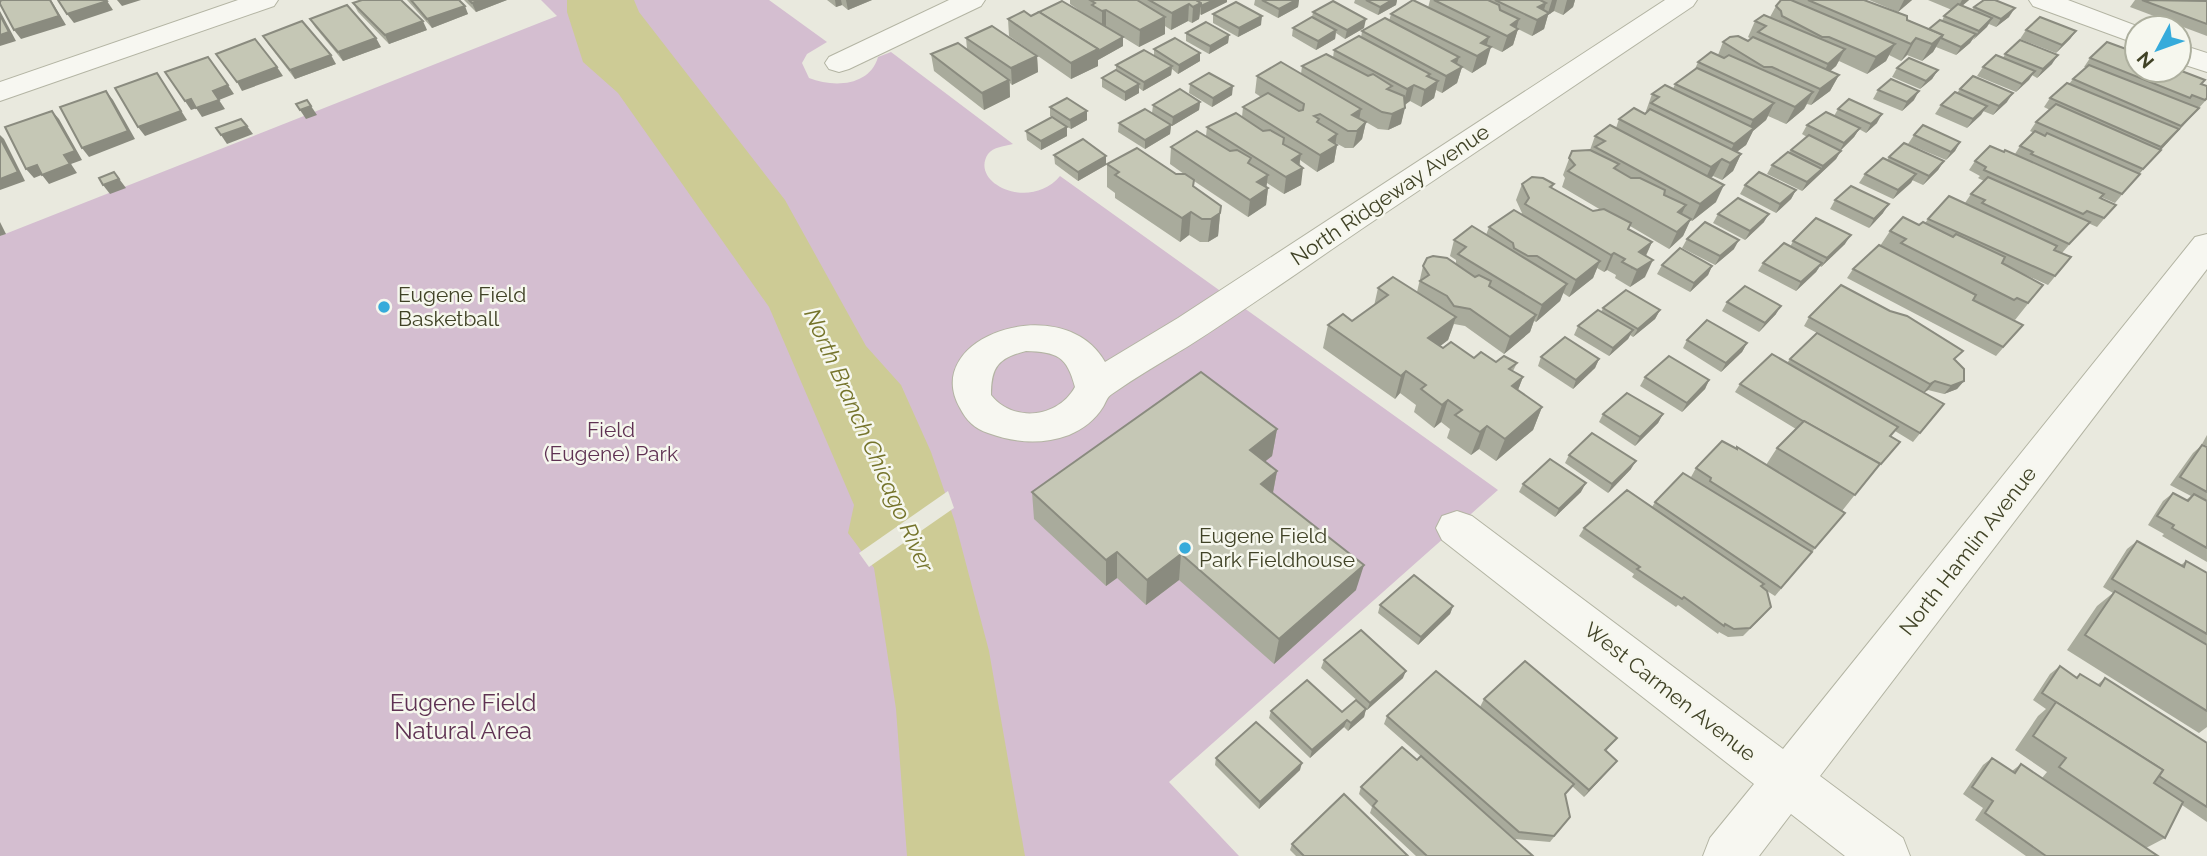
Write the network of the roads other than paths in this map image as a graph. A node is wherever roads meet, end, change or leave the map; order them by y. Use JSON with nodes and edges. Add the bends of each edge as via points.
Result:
{"nodes":[{"id":1,"x":264,"y":0,"type":"edge"},
{"id":2,"x":971,"y":0,"type":"edge"},
{"id":3,"x":1683,"y":0,"type":"edge"},
{"id":4,"x":2043,"y":0,"type":"edge"},
{"id":5,"x":2123,"y":31,"type":"edge"},
{"id":6,"x":839,"y":63,"type":"dead end"},
{"id":7,"x":0,"y":92,"type":"edge"},
{"id":8,"x":2207,"y":245,"type":"edge"},
{"id":9,"x":1094,"y":387,"type":"dead end"},
{"id":10,"x":1457,"y":528,"type":"dead end"},
{"id":11,"x":1787,"y":782,"type":"junction"},
{"id":12,"x":1728,"y":856,"type":"edge"},
{"id":13,"x":1885,"y":856,"type":"edge"}],
"edges":[{"from":1,"to":7,"type":"street"},
{"from":2,"to":6,"type":"street"},
{"from":3,"to":9,"type":"street","name":"North Ridgeway Avenue"},
{"from":4,"to":5,"type":"street"},
{"from":8,"to":11,"type":"street","name":"North Hamlin Avenue"},
{"from":10,"to":11,"type":"street","name":"West Carmen Avenue"},
{"from":11,"to":12,"type":"street","name":"North Hamlin Avenue"},
{"from":11,"to":13,"type":"street","name":"West Carmen Avenue"}]}
